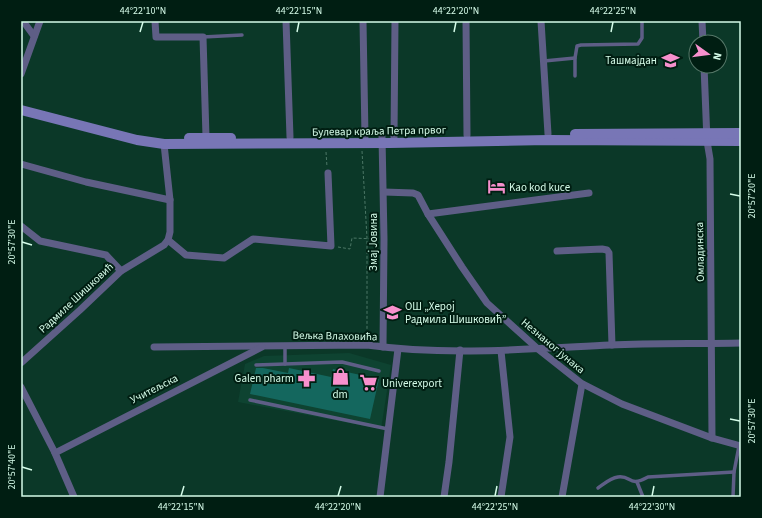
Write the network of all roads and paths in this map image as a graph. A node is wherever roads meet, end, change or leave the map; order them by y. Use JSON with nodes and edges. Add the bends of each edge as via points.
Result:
{"nodes":[{"id":1,"x":23,"y":21,"type":"edge"},
{"id":2,"x":40,"y":21,"type":"edge"},
{"id":3,"x":155,"y":21,"type":"edge"},
{"id":4,"x":286,"y":21,"type":"edge"},
{"id":5,"x":363,"y":21,"type":"edge"},
{"id":6,"x":395,"y":21,"type":"edge"},
{"id":7,"x":466,"y":21,"type":"edge"},
{"id":8,"x":541,"y":21,"type":"edge"},
{"id":9,"x":642,"y":21,"type":"edge"},
{"id":10,"x":702,"y":21,"type":"edge"},
{"id":11,"x":703,"y":34,"type":"edge"},
{"id":12,"x":242,"y":35,"type":"dead end"},
{"id":13,"x":34,"y":36,"type":"junction"},
{"id":14,"x":203,"y":37,"type":"junction"},
{"id":15,"x":24,"y":57,"type":"edge"},
{"id":16,"x":575,"y":58,"type":"junction"},
{"id":17,"x":544,"y":61,"type":"junction"},
{"id":18,"x":21,"y":74,"type":"edge"},
{"id":19,"x":704,"y":74,"type":"edge"},
{"id":20,"x":575,"y":76,"type":"dead end"},
{"id":21,"x":21,"y":105,"type":"edge"},
{"id":22,"x":21,"y":110,"type":"edge"},
{"id":23,"x":741,"y":133,"type":"edge"},
{"id":24,"x":548,"y":134,"type":"junction"},
{"id":25,"x":467,"y":135,"type":"junction"},
{"id":26,"x":707,"y":136,"type":"junction"},
{"id":27,"x":290,"y":137,"type":"junction"},
{"id":28,"x":394,"y":137,"type":"junction"},
{"id":29,"x":206,"y":138,"type":"junction"},
{"id":30,"x":363,"y":140,"type":"junction"},
{"id":31,"x":382,"y":140,"type":"junction"},
{"id":32,"x":741,"y":141,"type":"edge"},
{"id":33,"x":325,"y":143,"type":"junction"},
{"id":34,"x":164,"y":144,"type":"junction"},
{"id":35,"x":21,"y":164,"type":"edge"},
{"id":36,"x":328,"y":173,"type":"joint"},
{"id":37,"x":384,"y":192,"type":"junction"},
{"id":38,"x":589,"y":193,"type":"dead end"},
{"id":39,"x":170,"y":200,"type":"junction"},
{"id":40,"x":428,"y":214,"type":"junction"},
{"id":41,"x":21,"y":226,"type":"edge"},
{"id":42,"x":367,"y":238,"type":"junction"},
{"id":43,"x":384,"y":239,"type":"junction"},
{"id":44,"x":168,"y":240,"type":"junction"},
{"id":45,"x":331,"y":246,"type":"junction"},
{"id":46,"x":557,"y":251,"type":"dead end"},
{"id":47,"x":121,"y":271,"type":"junction"},
{"id":48,"x":741,"y":343,"type":"edge"},
{"id":49,"x":712,"y":344,"type":"junction"},
{"id":50,"x":367,"y":345,"type":"junction"},
{"id":51,"x":612,"y":345,"type":"junction"},
{"id":52,"x":264,"y":346,"type":"junction"},
{"id":53,"x":286,"y":346,"type":"junction"},
{"id":54,"x":154,"y":347,"type":"dead end"},
{"id":55,"x":383,"y":347,"type":"junction"},
{"id":56,"x":398,"y":349,"type":"junction"},
{"id":57,"x":538,"y":349,"type":"junction"},
{"id":58,"x":460,"y":350,"type":"junction"},
{"id":59,"x":501,"y":351,"type":"junction"},
{"id":60,"x":21,"y":363,"type":"edge"},
{"id":61,"x":285,"y":364,"type":"junction"},
{"id":62,"x":256,"y":365,"type":"dead end"},
{"id":63,"x":379,"y":371,"type":"dead end"},
{"id":64,"x":582,"y":384,"type":"junction"},
{"id":65,"x":21,"y":387,"type":"edge"},
{"id":66,"x":250,"y":400,"type":"dead end"},
{"id":67,"x":388,"y":429,"type":"junction"},
{"id":68,"x":712,"y":438,"type":"junction"},
{"id":69,"x":740,"y":446,"type":"edge"},
{"id":70,"x":55,"y":453,"type":"junction"},
{"id":71,"x":734,"y":472,"type":"junction"},
{"id":72,"x":637,"y":482,"type":"junction"},
{"id":73,"x":598,"y":488,"type":"dead end"},
{"id":74,"x":74,"y":497,"type":"edge"},
{"id":75,"x":380,"y":497,"type":"edge"},
{"id":76,"x":444,"y":497,"type":"edge"},
{"id":77,"x":501,"y":497,"type":"edge"},
{"id":78,"x":562,"y":497,"type":"edge"},
{"id":79,"x":643,"y":497,"type":"edge"},
{"id":80,"x":733,"y":497,"type":"edge"}],
"edges":[{"from":1,"to":13,"type":"street"},
{"from":2,"to":13,"type":"street"},
{"from":3,"to":14,"type":"street","via":[[156,37]]},
{"from":4,"to":27,"type":"street"},
{"from":5,"to":30,"type":"street"},
{"from":6,"to":28,"type":"street"},
{"from":7,"to":25,"type":"street"},
{"from":8,"to":17,"type":"street"},
{"from":9,"to":16,"type":"lane","via":[[642,38],[638,44],[581,45],[577,46]]},
{"from":10,"to":11,"type":"street"},
{"from":12,"to":14,"type":"lane"},
{"from":13,"to":15,"type":"street"},
{"from":14,"to":29,"type":"street"},
{"from":15,"to":18,"type":"street"},
{"from":16,"to":17,"type":"lane"},
{"from":16,"to":20,"type":"lane"},
{"from":17,"to":24,"type":"street"},
{"from":19,"to":26,"type":"street","name":"Омладинска"},
{"from":21,"to":29,"type":"main road","name":"Булевар краља Петра првог","via":[[149,137]]},
{"from":22,"to":34,"type":"main road","name":"Булевар краља Петра првог","via":[[137,140]]},
{"from":23,"to":26,"type":"main road","name":"Булевар краља Петра првог"},
{"from":24,"to":25,"type":"main road","name":"Булевар краља Петра првог"},
{"from":24,"to":26,"type":"main road","name":"Булевар краља Петра првог"},
{"from":25,"to":28,"type":"main road","name":"Булевар краља Петра првог"},
{"from":26,"to":31,"type":"main road","name":"Булевар краља Петра првог","via":[[548,140]]},
{"from":26,"to":32,"type":"main road","name":"Булевар краља Петра првог"},
{"from":26,"to":49,"type":"street","name":"Омладинска","via":[[710,159]]},
{"from":27,"to":29,"type":"main road","name":"Булевар краља Петра првог"},
{"from":27,"to":30,"type":"main road","name":"Булевар краља Петра првог"},
{"from":28,"to":31,"type":"main road","name":"Булевар краља Петра првог"},
{"from":30,"to":31,"type":"main road","name":"Булевар краља Петра првог"},
{"from":30,"to":33,"type":"main road","name":"Булевар краља Петра првог"},
{"from":30,"to":42,"type":"path","name":"Змај Јовина"},
{"from":31,"to":37,"type":"street","name":"Змај Јовина"},
{"from":33,"to":34,"type":"main road","name":"Булевар краља Петра првог"},
{"from":33,"to":36,"type":"path"},
{"from":34,"to":39,"type":"street"},
{"from":35,"to":39,"type":"street","via":[[86,182]]},
{"from":36,"to":45,"type":"street"},
{"from":37,"to":40,"type":"street","name":"Незнаног јунака","via":[[418,195]]},
{"from":37,"to":43,"type":"street","name":"Змај Јовина"},
{"from":38,"to":40,"type":"street"},
{"from":39,"to":44,"type":"street"},
{"from":40,"to":57,"type":"street","name":"Незнаног јунака","via":[[487,303]]},
{"from":41,"to":47,"type":"street","via":[[40,241],[106,255]]},
{"from":42,"to":43,"type":"path"},
{"from":42,"to":45,"type":"path","via":[[352,238],[350,250]]},
{"from":42,"to":50,"type":"path","name":"Змај Јовина"},
{"from":43,"to":55,"type":"street","name":"Змај Јовина"},
{"from":44,"to":45,"type":"street","via":[[186,255],[224,258],[253,239]]},
{"from":44,"to":47,"type":"street","name":"Радмиле Шишковић"},
{"from":46,"to":51,"type":"street","via":[[602,249],[610,253]]},
{"from":47,"to":60,"type":"street","name":"Радмиле Шишковић"},
{"from":48,"to":49,"type":"street","name":"Вељка Влаховића"},
{"from":49,"to":51,"type":"street","name":"Вељка Влаховића"},
{"from":49,"to":68,"type":"street","name":"Омладинска"},
{"from":50,"to":53,"type":"street","name":"Вељка Влаховића"},
{"from":50,"to":55,"type":"street","name":"Вељка Влаховића"},
{"from":51,"to":57,"type":"street","name":"Вељка Влаховића"},
{"from":52,"to":53,"type":"street","name":"Вељка Влаховића"},
{"from":52,"to":54,"type":"street","name":"Вељка Влаховића"},
{"from":52,"to":70,"type":"street","name":"Учитељска"},
{"from":53,"to":61,"type":"lane"},
{"from":55,"to":56,"type":"street","name":"Вељка Влаховића"},
{"from":56,"to":58,"type":"street","name":"Вељка Влаховића"},
{"from":56,"to":67,"type":"street"},
{"from":57,"to":59,"type":"street","name":"Вељка Влаховића"},
{"from":57,"to":64,"type":"street","name":"Незнаног јунака"},
{"from":58,"to":59,"type":"street","name":"Вељка Влаховића"},
{"from":58,"to":76,"type":"street"},
{"from":59,"to":77,"type":"street","via":[[510,437]]},
{"from":61,"to":62,"type":"lane"},
{"from":61,"to":63,"type":"lane","via":[[342,362]]},
{"from":64,"to":68,"type":"street","name":"Незнаног јунака","via":[[622,404]]},
{"from":64,"to":78,"type":"street"},
{"from":65,"to":70,"type":"street"},
{"from":66,"to":67,"type":"lane"},
{"from":67,"to":75,"type":"street"},
{"from":68,"to":69,"type":"street","name":"Незнаног јунака"},
{"from":69,"to":71,"type":"lane"},
{"from":70,"to":74,"type":"street"},
{"from":71,"to":72,"type":"lane","via":[[648,477]]},
{"from":71,"to":80,"type":"lane"},
{"from":72,"to":73,"type":"lane","via":[[619,476]]},
{"from":72,"to":79,"type":"lane"}]}
